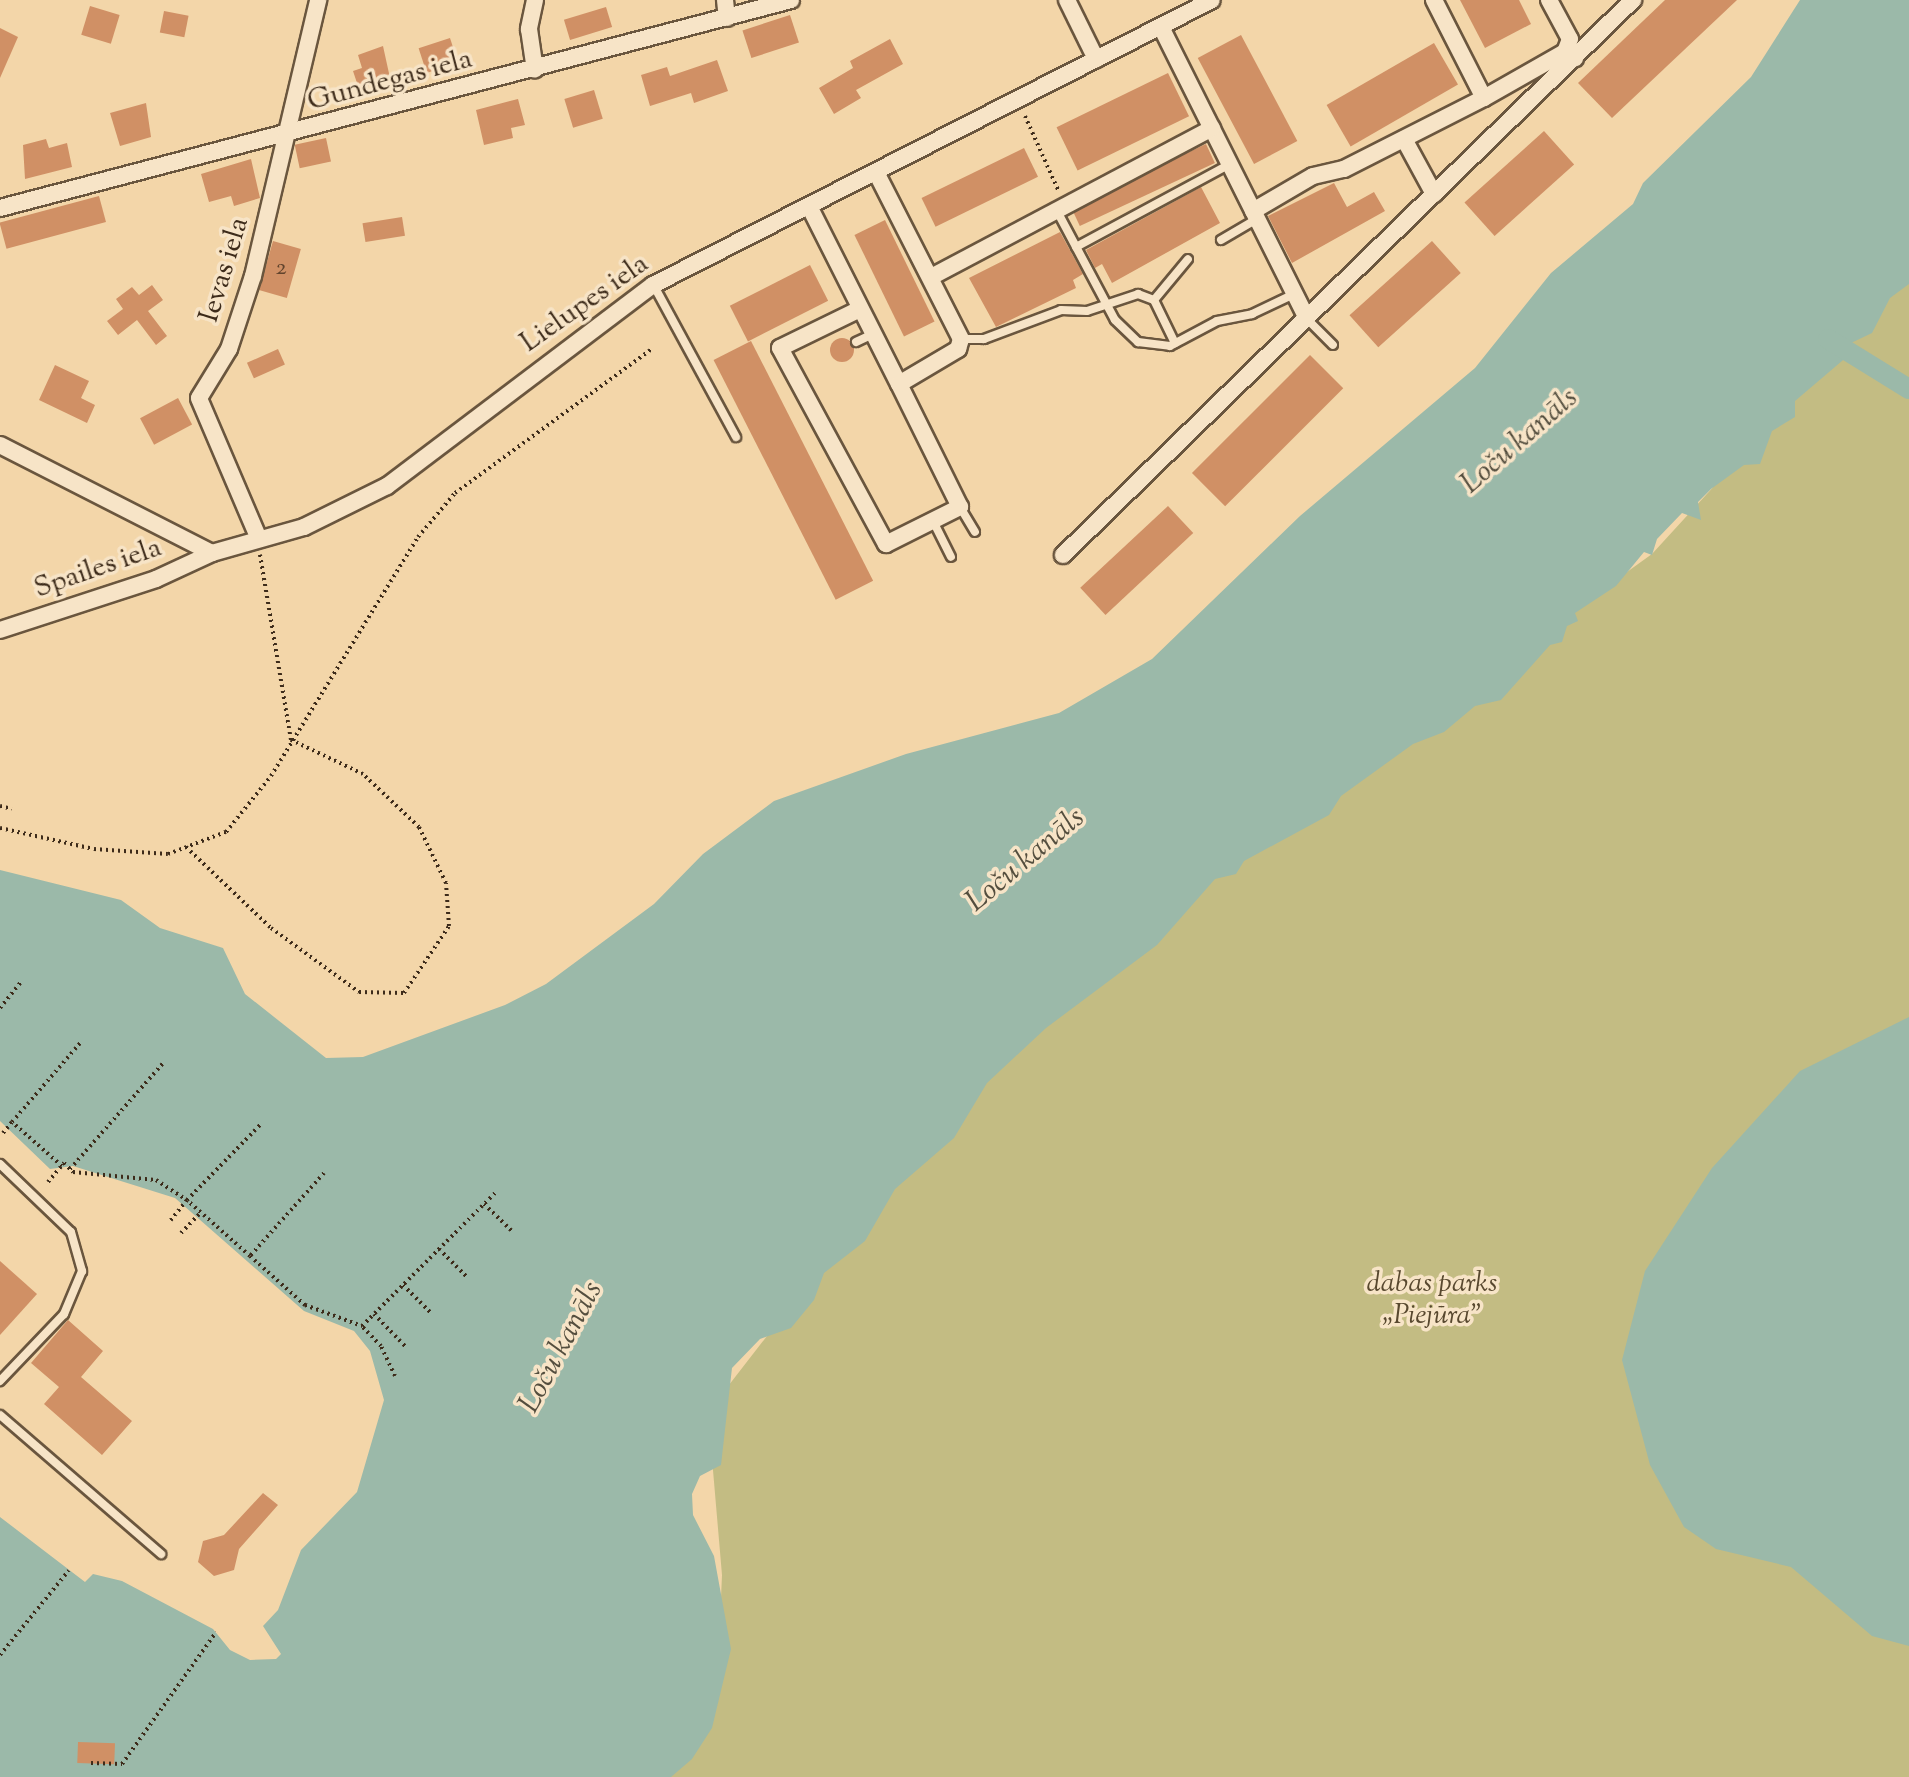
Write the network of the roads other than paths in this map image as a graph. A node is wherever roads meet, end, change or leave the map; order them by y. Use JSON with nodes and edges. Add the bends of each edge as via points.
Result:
{"nodes":[{"id":1,"x":318,"y":0,"type":"edge"},
{"id":2,"x":535,"y":0,"type":"edge"},
{"id":3,"x":725,"y":0,"type":"edge"},
{"id":4,"x":791,"y":0,"type":"edge"},
{"id":5,"x":1067,"y":0,"type":"edge"},
{"id":6,"x":1212,"y":0,"type":"edge"},
{"id":7,"x":1434,"y":0,"type":"edge"},
{"id":8,"x":1549,"y":0,"type":"edge"},
{"id":9,"x":1633,"y":0,"type":"edge"},
{"id":10,"x":727,"y":18,"type":"junction"},
{"id":11,"x":1161,"y":27,"type":"junction"},
{"id":12,"x":1570,"y":55,"type":"junction"},
{"id":13,"x":1096,"y":59,"type":"junction"},
{"id":14,"x":535,"y":70,"type":"junction"},
{"id":15,"x":1484,"y":98,"type":"junction"},
{"id":16,"x":1212,"y":128,"type":"junction"},
{"id":17,"x":289,"y":134,"type":"junction"},
{"id":18,"x":1404,"y":139,"type":"junction"},
{"id":19,"x":1230,"y":164,"type":"junction"},
{"id":20,"x":876,"y":172,"type":"junction"},
{"id":21,"x":1434,"y":194,"type":"junction"},
{"id":22,"x":809,"y":206,"type":"junction"},
{"id":23,"x":0,"y":208,"type":"edge"},
{"id":24,"x":1061,"y":209,"type":"junction"},
{"id":25,"x":1255,"y":215,"type":"junction"},
{"id":26,"x":1221,"y":240,"type":"dead end"},
{"id":27,"x":1076,"y":247,"type":"junction"},
{"id":28,"x":1188,"y":259,"type":"dead end"},
{"id":29,"x":931,"y":277,"type":"junction"},
{"id":30,"x":653,"y":285,"type":"junction"},
{"id":31,"x":1294,"y":294,"type":"junction"},
{"id":32,"x":1154,"y":300,"type":"junction"},
{"id":33,"x":1107,"y":305,"type":"junction"},
{"id":34,"x":860,"y":309,"type":"junction"},
{"id":35,"x":1306,"y":317,"type":"junction"},
{"id":36,"x":873,"y":334,"type":"junction"},
{"id":37,"x":961,"y":339,"type":"junction"},
{"id":38,"x":856,"y":342,"type":"dead end"},
{"id":39,"x":1175,"y":343,"type":"junction"},
{"id":40,"x":1333,"y":345,"type":"dead end"},
{"id":41,"x":899,"y":384,"type":"junction"},
{"id":42,"x":736,"y":437,"type":"dead end"},
{"id":43,"x":0,"y":445,"type":"edge"},
{"id":44,"x":960,"y":507,"type":"junction"},
{"id":45,"x":933,"y":521,"type":"junction"},
{"id":46,"x":975,"y":532,"type":"dead end"},
{"id":47,"x":259,"y":539,"type":"junction"},
{"id":48,"x":212,"y":553,"type":"junction"},
{"id":49,"x":1063,"y":555,"type":"dead end"},
{"id":50,"x":951,"y":557,"type":"dead end"},
{"id":51,"x":0,"y":630,"type":"edge"},
{"id":52,"x":0,"y":1164,"type":"edge"},
{"id":53,"x":0,"y":1381,"type":"edge"},
{"id":54,"x":0,"y":1415,"type":"edge"},
{"id":55,"x":161,"y":1554,"type":"dead end"}],
"edges":[{"from":1,"to":17,"type":"street","name":"Ievas iela"},
{"from":2,"to":14,"type":"street","via":[[529,29]]},
{"from":3,"to":10,"type":"street"},
{"from":4,"to":10,"type":"street","name":"Gundegas iela"},
{"from":5,"to":13,"type":"street"},
{"from":6,"to":11,"type":"street","name":"Lielupes iela"},
{"from":7,"to":15,"type":"street"},
{"from":8,"to":12,"type":"street","via":[[1570,39]]},
{"from":9,"to":12,"type":"street"},
{"from":10,"to":14,"type":"street","name":"Gundegas iela"},
{"from":11,"to":13,"type":"street","name":"Lielupes iela"},
{"from":11,"to":16,"type":"street"},
{"from":12,"to":15,"type":"street"},
{"from":12,"to":21,"type":"street"},
{"from":13,"to":20,"type":"street","name":"Lielupes iela"},
{"from":14,"to":17,"type":"street","name":"Gundegas iela"},
{"from":15,"to":18,"type":"street"},
{"from":16,"to":19,"type":"street"},
{"from":16,"to":24,"type":"street"},
{"from":17,"to":23,"type":"street","name":"Gundegas iela"},
{"from":17,"to":47,"type":"street","name":"Ievas iela","via":[[229,349],[199,398]]},
{"from":18,"to":21,"type":"street"},
{"from":18,"to":25,"type":"street","via":[[1344,169],[1313,176]]},
{"from":19,"to":25,"type":"street"},
{"from":19,"to":27,"type":"lane"},
{"from":20,"to":22,"type":"street","name":"Lielupes iela"},
{"from":20,"to":29,"type":"street"},
{"from":21,"to":35,"type":"street"},
{"from":22,"to":30,"type":"street","name":"Lielupes iela"},
{"from":22,"to":34,"type":"street"},
{"from":24,"to":27,"type":"lane"},
{"from":24,"to":29,"type":"street"},
{"from":25,"to":26,"type":"lane"},
{"from":25,"to":31,"type":"street"},
{"from":27,"to":33,"type":"lane"},
{"from":28,"to":32,"type":"lane"},
{"from":29,"to":37,"type":"street"},
{"from":30,"to":42,"type":"lane"},
{"from":30,"to":47,"type":"street","name":"Lielupes iela","via":[[612,310],[387,486],[304,527]]},
{"from":31,"to":35,"type":"street"},
{"from":31,"to":39,"type":"lane","via":[[1252,314],[1217,321]]},
{"from":32,"to":33,"type":"lane","via":[[1138,294]]},
{"from":32,"to":39,"type":"lane"},
{"from":33,"to":37,"type":"lane","via":[[1061,310],[984,339]]},
{"from":33,"to":39,"type":"lane","via":[[1138,342]]},
{"from":34,"to":36,"type":"street"},
{"from":34,"to":45,"type":"street","via":[[780,348],[886,544]]},
{"from":35,"to":40,"type":"lane"},
{"from":35,"to":49,"type":"street"},
{"from":36,"to":38,"type":"lane"},
{"from":36,"to":41,"type":"street"},
{"from":37,"to":41,"type":"street","via":[[958,349]]},
{"from":41,"to":44,"type":"street"},
{"from":43,"to":48,"type":"street"},
{"from":44,"to":45,"type":"street"},
{"from":44,"to":46,"type":"lane"},
{"from":45,"to":50,"type":"lane"},
{"from":47,"to":48,"type":"street","name":"Lielupes iela"},
{"from":48,"to":51,"type":"street","name":"Spailes iela","via":[[156,579]]},
{"from":52,"to":53,"type":"lane","via":[[71,1232],[82,1271],[64,1314]]},
{"from":54,"to":55,"type":"lane"}]}
